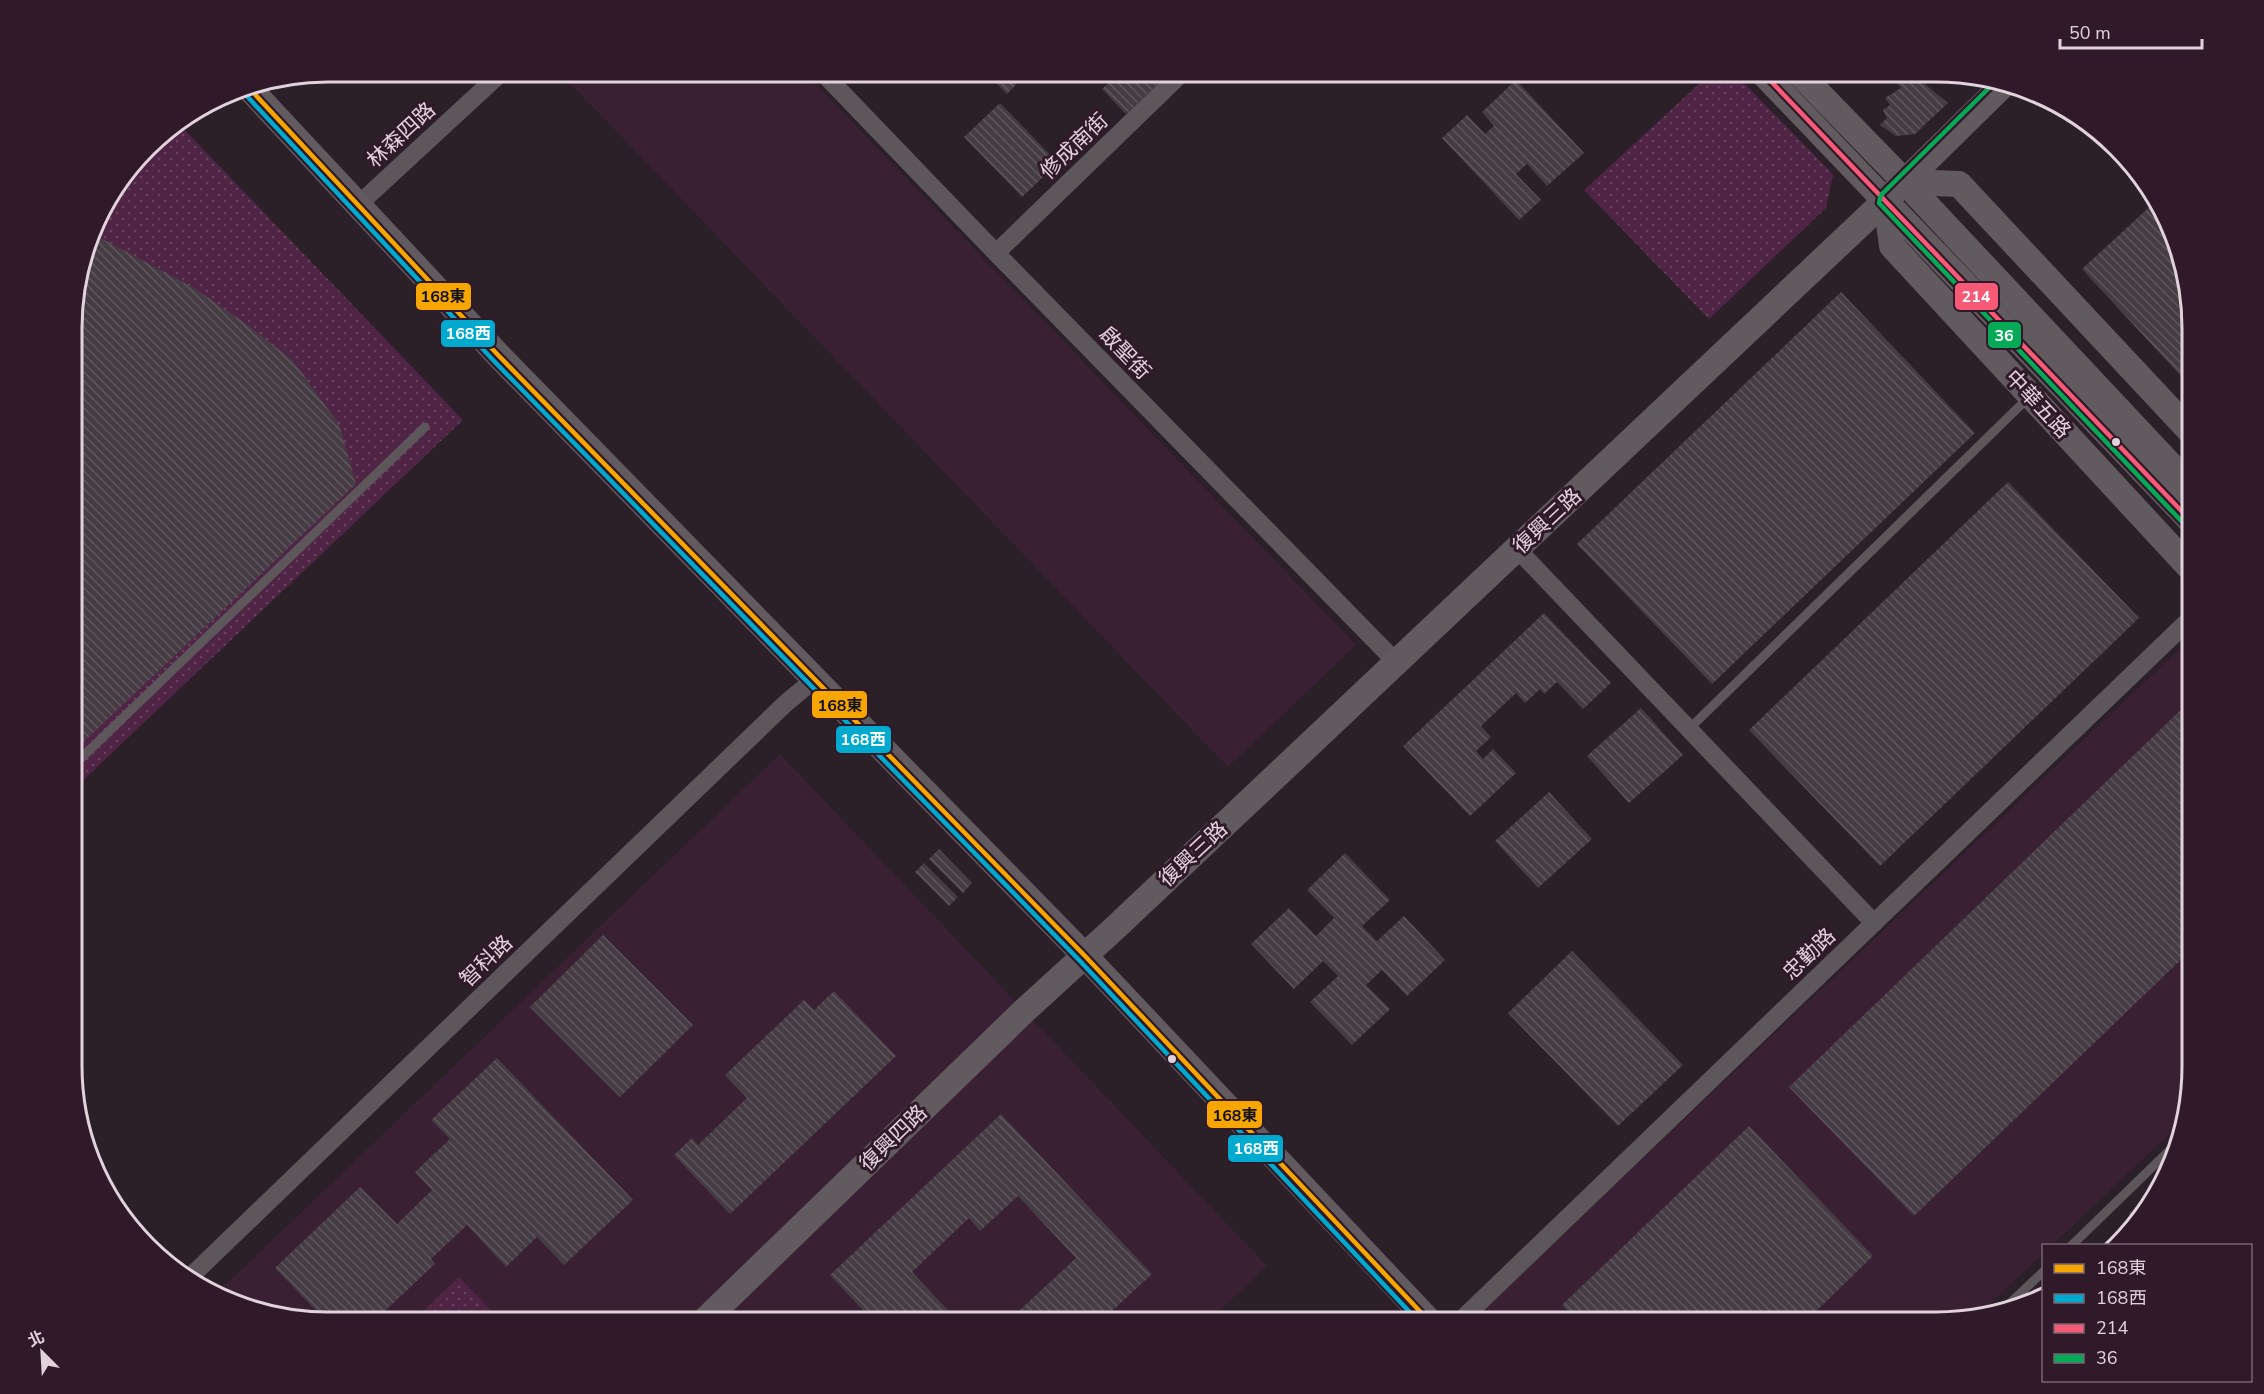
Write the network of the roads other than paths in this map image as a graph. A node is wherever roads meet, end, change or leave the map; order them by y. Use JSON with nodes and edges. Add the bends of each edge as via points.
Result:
{"nodes":[{"id":1,"x":491,"y":82,"type":"edge"},
{"id":2,"x":832,"y":82,"type":"edge"},
{"id":3,"x":1173,"y":82,"type":"edge"},
{"id":4,"x":1772,"y":82,"type":"edge"},
{"id":5,"x":1808,"y":82,"type":"edge"},
{"id":6,"x":1997,"y":91,"type":"edge"},
{"id":7,"x":255,"y":94,"type":"edge"},
{"id":8,"x":1905,"y":182,"type":"junction"},
{"id":9,"x":1886,"y":200,"type":"junction"},
{"id":10,"x":357,"y":206,"type":"junction"},
{"id":11,"x":996,"y":253,"type":"junction"},
{"id":12,"x":2031,"y":396,"type":"junction"},
{"id":13,"x":2182,"y":421,"type":"edge"},
{"id":14,"x":425,"y":427,"type":"dead end"},
{"id":15,"x":2182,"y":476,"type":"edge"},
{"id":16,"x":2182,"y":512,"type":"edge"},
{"id":17,"x":2182,"y":530,"type":"edge"},
{"id":18,"x":2168,"y":544,"type":"junction"},
{"id":19,"x":1517,"y":549,"type":"junction"},
{"id":20,"x":2182,"y":559,"type":"edge"},
{"id":21,"x":2182,"y":628,"type":"edge"},
{"id":22,"x":1396,"y":663,"type":"junction"},
{"id":23,"x":815,"y":679,"type":"junction"},
{"id":24,"x":1689,"y":729,"type":"junction"},
{"id":25,"x":82,"y":757,"type":"edge"},
{"id":26,"x":1874,"y":923,"type":"junction"},
{"id":27,"x":1084,"y":956,"type":"junction"},
{"id":28,"x":2165,"y":1155,"type":"edge"},
{"id":29,"x":2072,"y":1244,"type":"edge"},
{"id":30,"x":195,"y":1272,"type":"edge"},
{"id":31,"x":2042,"y":1272,"type":"edge"},
{"id":32,"x":2015,"y":1298,"type":"edge"},
{"id":33,"x":713,"y":1312,"type":"edge"},
{"id":34,"x":1421,"y":1312,"type":"edge"},
{"id":35,"x":1468,"y":1312,"type":"edge"}],
"edges":[{"from":1,"to":10,"type":"street","name":"林森四路"},
{"from":2,"to":11,"type":"street","name":"啟聖街"},
{"from":3,"to":11,"type":"street","name":"修成南街"},
{"from":4,"to":9,"type":"street","name":"中華五路"},
{"from":5,"to":8,"type":"street"},
{"from":6,"to":8,"type":"street","name":"復興三路"},
{"from":7,"to":10,"type":"street"},
{"from":8,"to":9,"type":"street","name":"復興三路"},
{"from":8,"to":13,"type":"street","via":[[1959,184]]},
{"from":8,"to":15,"type":"street"},
{"from":9,"to":12,"type":"street","name":"中華五路","via":[[1892,246]]},
{"from":9,"to":16,"type":"street","name":"中華五路"},
{"from":9,"to":19,"type":"street","name":"復興三路"},
{"from":10,"to":23,"type":"street"},
{"from":11,"to":22,"type":"street","name":"啟聖街"},
{"from":12,"to":18,"type":"street","name":"中華五路"},
{"from":12,"to":24,"type":"lane"},
{"from":14,"to":25,"type":"lane"},
{"from":17,"to":18,"type":"lane"},
{"from":18,"to":20,"type":"street","name":"中華五路"},
{"from":19,"to":22,"type":"street","name":"復興三路"},
{"from":19,"to":24,"type":"street"},
{"from":21,"to":26,"type":"street","name":"忠勤路"},
{"from":22,"to":27,"type":"street","name":"復興三路"},
{"from":23,"to":27,"type":"street"},
{"from":23,"to":30,"type":"street","name":"智科路"},
{"from":24,"to":26,"type":"street"},
{"from":26,"to":35,"type":"street","name":"忠勤路"},
{"from":27,"to":33,"type":"street","name":"復興四路"},
{"from":27,"to":34,"type":"street"},
{"from":28,"to":29,"type":"lane"},
{"from":31,"to":32,"type":"lane"}]}
